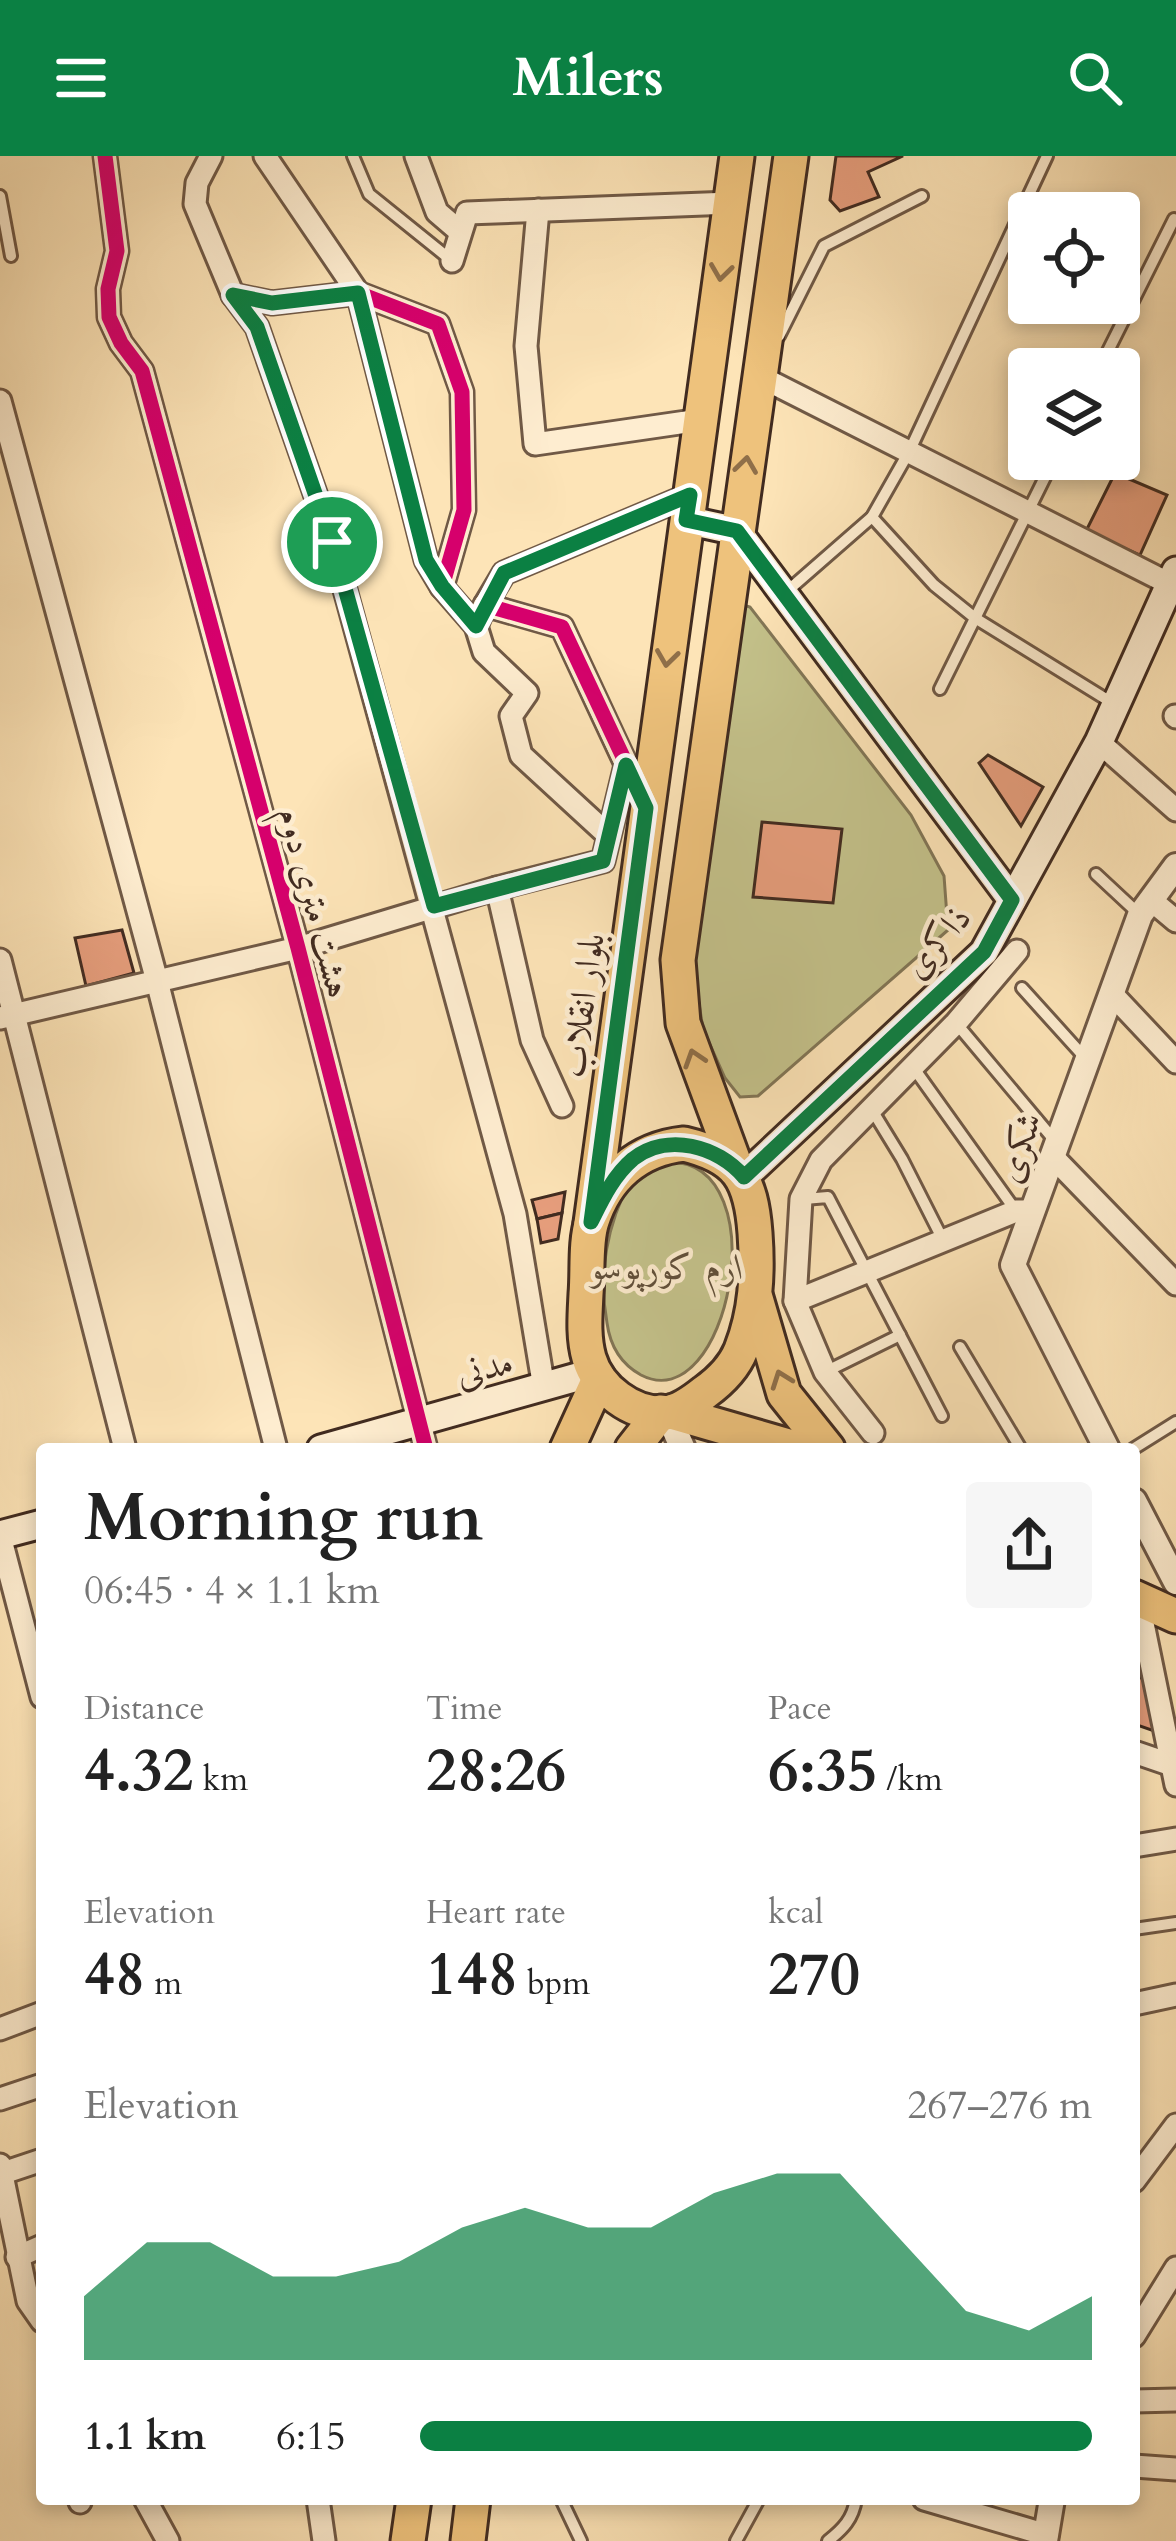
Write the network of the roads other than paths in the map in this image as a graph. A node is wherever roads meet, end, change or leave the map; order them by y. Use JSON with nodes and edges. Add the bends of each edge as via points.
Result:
{"nodes":[{"id":1,"x":105,"y":156,"type":"edge"},
{"id":2,"x":211,"y":156,"type":"edge"},
{"id":3,"x":265,"y":156,"type":"edge"},
{"id":4,"x":353,"y":156,"type":"edge"},
{"id":5,"x":737,"y":156,"type":"edge"},
{"id":6,"x":791,"y":156,"type":"edge"},
{"id":7,"x":1047,"y":156,"type":"edge"},
{"id":8,"x":421,"y":157,"type":"edge"},
{"id":9,"x":0,"y":196,"type":"edge"},
{"id":10,"x":922,"y":196,"type":"dead end"},
{"id":11,"x":731,"y":202,"type":"junction"},
{"id":12,"x":538,"y":211,"type":"junction"},
{"id":13,"x":1174,"y":219,"type":"edge"},
{"id":14,"x":458,"y":230,"type":"junction"},
{"id":15,"x":10,"y":256,"type":"dead end"},
{"id":16,"x":452,"y":261,"type":"joint"},
{"id":17,"x":358,"y":293,"type":"junction"},
{"id":18,"x":233,"y":295,"type":"junction"},
{"id":19,"x":1110,"y":348,"type":"edge"},
{"id":20,"x":759,"y":376,"type":"junction"},
{"id":21,"x":0,"y":401,"type":"edge"},
{"id":22,"x":700,"y":420,"type":"junction"},
{"id":23,"x":910,"y":450,"type":"junction"},
{"id":24,"x":1044,"y":480,"type":"edge"},
{"id":25,"x":688,"y":507,"type":"junction"},
{"id":26,"x":1028,"y":511,"type":"junction"},
{"id":27,"x":872,"y":517,"type":"junction"},
{"id":28,"x":737,"y":531,"type":"junction"},
{"id":29,"x":1173,"y":578,"type":"edge"},
{"id":30,"x":442,"y":586,"type":"junction"},
{"id":31,"x":782,"y":596,"type":"junction"},
{"id":32,"x":481,"y":616,"type":"junction"},
{"id":33,"x":975,"y":618,"type":"junction"},
{"id":34,"x":940,"y":689,"type":"dead end"},
{"id":35,"x":1117,"y":706,"type":"junction"},
{"id":36,"x":1100,"y":742,"type":"junction"},
{"id":37,"x":626,"y":765,"type":"junction"},
{"id":38,"x":646,"y":808,"type":"junction"},
{"id":39,"x":1176,"y":810,"type":"edge"},
{"id":40,"x":608,"y":835,"type":"junction"},
{"id":41,"x":1176,"y":866,"type":"edge"},
{"id":42,"x":1096,"y":874,"type":"dead end"},
{"id":43,"x":497,"y":888,"type":"junction"},
{"id":44,"x":1012,"y":900,"type":"junction"},
{"id":45,"x":434,"y":906,"type":"junction"},
{"id":46,"x":1146,"y":908,"type":"junction"},
{"id":47,"x":1176,"y":921,"type":"edge"},
{"id":48,"x":298,"y":948,"type":"junction"},
{"id":49,"x":1016,"y":951,"type":"dead end"},
{"id":50,"x":0,"y":960,"type":"edge"},
{"id":51,"x":157,"y":981,"type":"junction"},
{"id":52,"x":1022,"y":988,"type":"dead end"},
{"id":53,"x":1111,"y":993,"type":"junction"},
{"id":54,"x":7,"y":1017,"type":"edge"},
{"id":55,"x":956,"y":1024,"type":"junction"},
{"id":56,"x":1087,"y":1060,"type":"junction"},
{"id":57,"x":1176,"y":1062,"type":"edge"},
{"id":58,"x":913,"y":1067,"type":"junction"},
{"id":59,"x":562,"y":1106,"type":"dead end"},
{"id":60,"x":870,"y":1108,"type":"junction"},
{"id":61,"x":1054,"y":1150,"type":"junction"},
{"id":62,"x":740,"y":1172,"type":"junction"},
{"id":63,"x":801,"y":1199,"type":"junction"},
{"id":64,"x":1024,"y":1211,"type":"junction"},
{"id":65,"x":591,"y":1222,"type":"junction"},
{"id":66,"x":944,"y":1240,"type":"junction"},
{"id":67,"x":866,"y":1270,"type":"junction"},
{"id":68,"x":1176,"y":1284,"type":"edge"},
{"id":69,"x":756,"y":1298,"type":"junction"},
{"id":70,"x":795,"y":1301,"type":"junction"},
{"id":71,"x":900,"y":1335,"type":"junction"},
{"id":72,"x":960,"y":1347,"type":"dead end"},
{"id":73,"x":825,"y":1372,"type":"junction"},
{"id":74,"x":597,"y":1376,"type":"junction"},
{"id":75,"x":544,"y":1388,"type":"junction"},
{"id":76,"x":666,"y":1412,"type":"junction"},
{"id":77,"x":942,"y":1416,"type":"dead end"},
{"id":78,"x":1176,"y":1422,"type":"edge"},
{"id":79,"x":873,"y":1433,"type":"dead end"},
{"id":80,"x":423,"y":1436,"type":"edge"},
{"id":81,"x":123,"y":1443,"type":"edge"},
{"id":82,"x":274,"y":1443,"type":"edge"},
{"id":83,"x":368,"y":1443,"type":"edge"},
{"id":84,"x":569,"y":1443,"type":"edge"},
{"id":85,"x":638,"y":1443,"type":"edge"},
{"id":86,"x":680,"y":1443,"type":"edge"},
{"id":87,"x":777,"y":1443,"type":"edge"},
{"id":88,"x":823,"y":1443,"type":"edge"},
{"id":89,"x":1017,"y":1443,"type":"edge"},
{"id":90,"x":1104,"y":1443,"type":"edge"},
{"id":91,"x":1140,"y":1445,"type":"edge"},
{"id":92,"x":1140,"y":1513,"type":"edge"},
{"id":93,"x":36,"y":1526,"type":"edge"},
{"id":94,"x":0,"y":1535,"type":"edge"},
{"id":95,"x":1176,"y":1582,"type":"edge"},
{"id":96,"x":1140,"y":1600,"type":"edge"},
{"id":97,"x":1176,"y":1616,"type":"edge"},
{"id":98,"x":1140,"y":1617,"type":"edge"},
{"id":99,"x":36,"y":1674,"type":"edge"},
{"id":100,"x":1140,"y":1755,"type":"edge"},
{"id":101,"x":1174,"y":1775,"type":"edge"},
{"id":102,"x":1176,"y":1840,"type":"edge"},
{"id":103,"x":1140,"y":1845,"type":"edge"},
{"id":104,"x":1176,"y":1923,"type":"edge"},
{"id":105,"x":1140,"y":1928,"type":"edge"},
{"id":106,"x":1176,"y":1995,"type":"edge"},
{"id":107,"x":1140,"y":2003,"type":"edge"},
{"id":108,"x":36,"y":2015,"type":"edge"},
{"id":109,"x":0,"y":2029,"type":"edge"},
{"id":110,"x":36,"y":2087,"type":"edge"},
{"id":111,"x":0,"y":2099,"type":"edge"},
{"id":112,"x":1176,"y":2125,"type":"edge"},
{"id":113,"x":36,"y":2161,"type":"edge"},
{"id":114,"x":1,"y":2169,"type":"edge"},
{"id":115,"x":1140,"y":2173,"type":"edge"},
{"id":116,"x":36,"y":2249,"type":"edge"},
{"id":117,"x":17,"y":2257,"type":"junction"},
{"id":118,"x":1176,"y":2268,"type":"edge"},
{"id":119,"x":36,"y":2312,"type":"edge"},
{"id":120,"x":1140,"y":2326,"type":"edge"},
{"id":121,"x":1176,"y":2400,"type":"edge"},
{"id":122,"x":1140,"y":2401,"type":"edge"},
{"id":123,"x":1140,"y":2466,"type":"edge"},
{"id":124,"x":1176,"y":2469,"type":"edge"},
{"id":125,"x":148,"y":2505,"type":"edge"},
{"id":126,"x":318,"y":2505,"type":"edge"},
{"id":127,"x":413,"y":2505,"type":"edge"},
{"id":128,"x":472,"y":2505,"type":"edge"},
{"id":129,"x":564,"y":2505,"type":"edge"},
{"id":130,"x":756,"y":2505,"type":"edge"},
{"id":131,"x":854,"y":2505,"type":"edge"},
{"id":132,"x":943,"y":2505,"type":"edge"},
{"id":133,"x":1051,"y":2505,"type":"edge"},
{"id":134,"x":1046,"y":2538,"type":"edge"},
{"id":135,"x":168,"y":2541,"type":"edge"},
{"id":136,"x":324,"y":2541,"type":"edge"},
{"id":137,"x":408,"y":2541,"type":"edge"},
{"id":138,"x":468,"y":2541,"type":"edge"},
{"id":139,"x":581,"y":2541,"type":"edge"},
{"id":140,"x":736,"y":2541,"type":"edge"},
{"id":141,"x":828,"y":2541,"type":"edge"}],
"edges":[{"from":1,"to":48,"type":"street","name":"هشت متری دوم","via":[[117,251],[110,316],[142,371]]},
{"from":2,"to":18,"type":"street","via":[[195,204]]},
{"from":3,"to":17,"type":"street"},
{"from":4,"to":16,"type":"lane","via":[[369,194]]},
{"from":5,"to":11,"type":"main road","name":"بلوار انقلاب"},
{"from":6,"to":20,"type":"main road"},
{"from":7,"to":23,"type":"lane"},
{"from":8,"to":14,"type":"street","via":[[437,212]]},
{"from":9,"to":15,"type":"lane"},
{"from":10,"to":20,"type":"lane","via":[[824,246]]},
{"from":11,"to":12,"type":"street"},
{"from":11,"to":22,"type":"main road","name":"بلوار انقلاب","one_way":true},
{"from":12,"to":14,"type":"street","via":[[466,213]]},
{"from":12,"to":22,"type":"street","via":[[526,346],[535,444]]},
{"from":13,"to":19,"type":"lane"},
{"from":14,"to":16,"type":"street"},
{"from":17,"to":18,"type":"street","via":[[272,303]]},
{"from":17,"to":30,"type":"street","via":[[426,560]]},
{"from":17,"to":30,"type":"street","via":[[438,324],[462,392],[464,510]]},
{"from":18,"to":45,"type":"street","via":[[257,327],[332,542]]},
{"from":20,"to":23,"type":"street"},
{"from":28,"to":20,"type":"main road","one_way":true},
{"from":21,"to":51,"type":"street"},
{"from":22,"to":25,"type":"main road","name":"بلوار انقلاب"},
{"from":23,"to":26,"type":"street"},
{"from":23,"to":27,"type":"lane"},
{"from":24,"to":26,"type":"lane"},
{"from":25,"to":28,"type":"main road"},
{"from":25,"to":32,"type":"street","via":[[504,573]]},
{"from":25,"to":38,"type":"main road","name":"بلوار انقلاب","one_way":true},
{"from":26,"to":29,"type":"street"},
{"from":26,"to":33,"type":"lane"},
{"from":27,"to":31,"type":"lane"},
{"from":27,"to":33,"type":"lane"},
{"from":28,"to":31,"type":"main road"},
{"from":62,"to":28,"type":"main road","one_way":true,"via":[[683,1023],[678,960]]},
{"from":29,"to":35,"type":"main road","name":"ذاکری"},
{"from":30,"to":32,"type":"street"},
{"from":31,"to":44,"type":"main road"},
{"from":32,"to":37,"type":"street","via":[[562,627]]},
{"from":32,"to":40,"type":"street","via":[[484,652],[527,693],[512,716],[521,755]]},
{"from":33,"to":34,"type":"lane"},
{"from":33,"to":35,"type":"lane"},
{"from":35,"to":36,"type":"main road","name":"ذاکری"},
{"from":36,"to":39,"type":"street"},
{"from":36,"to":44,"type":"main road","name":"ذاکری"},
{"from":37,"to":38,"type":"street"},
{"from":37,"to":40,"type":"street"},
{"from":38,"to":65,"type":"main road","name":"بلوار انقلاب"},
{"from":40,"to":43,"type":"street","via":[[603,861]]},
{"from":41,"to":46,"type":"street","name":"شکری"},
{"from":42,"to":46,"type":"lane"},
{"from":43,"to":45,"type":"street"},
{"from":43,"to":59,"type":"street","via":[[532,1040]]},
{"from":44,"to":62,"type":"main road","name":"ذاکری","via":[[984,952]]},
{"from":45,"to":48,"type":"street"},
{"from":45,"to":75,"type":"street","via":[[515,1214]]},
{"from":46,"to":47,"type":"street"},
{"from":46,"to":53,"type":"street","name":"شکری"},
{"from":48,"to":51,"type":"street"},
{"from":48,"to":80,"type":"street","name":"هشت متری دوم"},
{"from":49,"to":55,"type":"street"},
{"from":50,"to":54,"type":"street"},
{"from":51,"to":54,"type":"street"},
{"from":51,"to":82,"type":"street"},
{"from":52,"to":56,"type":"lane"},
{"from":53,"to":56,"type":"street","name":"شکری"},
{"from":53,"to":57,"type":"street"},
{"from":54,"to":81,"type":"street"},
{"from":55,"to":58,"type":"street"},
{"from":55,"to":61,"type":"lane"},
{"from":56,"to":61,"type":"street","name":"شکری"},
{"from":58,"to":60,"type":"street"},
{"from":58,"to":64,"type":"lane"},
{"from":60,"to":63,"type":"street","via":[[821,1160]]},
{"from":60,"to":66,"type":"lane"},
{"from":61,"to":64,"type":"street","name":"شکری"},
{"from":61,"to":68,"type":"street"},
{"from":62,"to":65,"type":"main road","via":[[706,1149],[658,1147],[611,1183]]},
{"from":62,"to":69,"type":"main road","via":[[754,1213]]},
{"from":63,"to":67,"type":"lane","via":[[828,1197]]},
{"from":63,"to":70,"type":"street"},
{"from":64,"to":66,"type":"street"},
{"from":64,"to":90,"type":"street","name":"شکری","via":[[1013,1264]]},
{"from":65,"to":74,"type":"main road","via":[[586,1338]]},
{"from":66,"to":67,"type":"street"},
{"from":67,"to":70,"type":"street"},
{"from":67,"to":71,"type":"lane"},
{"from":69,"to":76,"type":"main road","via":[[740,1355],[718,1383]]},
{"from":88,"to":69,"type":"main road","one_way":true,"via":[[784,1394]]},
{"from":70,"to":73,"type":"street"},
{"from":71,"to":73,"type":"lane"},
{"from":71,"to":77,"type":"lane"},
{"from":72,"to":89,"type":"lane"},
{"from":73,"to":79,"type":"street"},
{"from":74,"to":75,"type":"main road","name":"مدنی"},
{"from":74,"to":76,"type":"main road","via":[[616,1398]]},
{"from":74,"to":84,"type":"main road"},
{"from":75,"to":80,"type":"main road","name":"مدنی"},
{"from":76,"to":85,"type":"main road"},
{"from":76,"to":86,"type":"street"},
{"from":76,"to":87,"type":"main road"},
{"from":78,"to":91,"type":"lane"},
{"from":80,"to":83,"type":"main road","name":"مدنی"},
{"from":92,"to":95,"type":"street"},
{"from":93,"to":94,"type":"main road"},
{"from":94,"to":99,"type":"street"},
{"from":96,"to":97,"type":"main road"},
{"from":98,"to":101,"type":"street"},
{"from":100,"to":101,"type":"street"},
{"from":102,"to":103,"type":"street"},
{"from":104,"to":105,"type":"lane"},
{"from":106,"to":107,"type":"street"},
{"from":108,"to":109,"type":"street"},
{"from":110,"to":111,"type":"street"},
{"from":112,"to":115,"type":"street"},
{"from":113,"to":114,"type":"street"},
{"from":114,"to":117,"type":"street"},
{"from":116,"to":117,"type":"street"},
{"from":117,"to":119,"type":"street"},
{"from":118,"to":120,"type":"street"},
{"from":121,"to":122,"type":"street"},
{"from":123,"to":124,"type":"street"},
{"from":125,"to":135,"type":"street"},
{"from":126,"to":136,"type":"street"},
{"from":127,"to":137,"type":"main road"},
{"from":128,"to":138,"type":"main road"},
{"from":129,"to":139,"type":"lane"},
{"from":130,"to":140,"type":"lane"},
{"from":131,"to":141,"type":"lane"},
{"from":132,"to":134,"type":"street"},
{"from":133,"to":134,"type":"street"}]}
